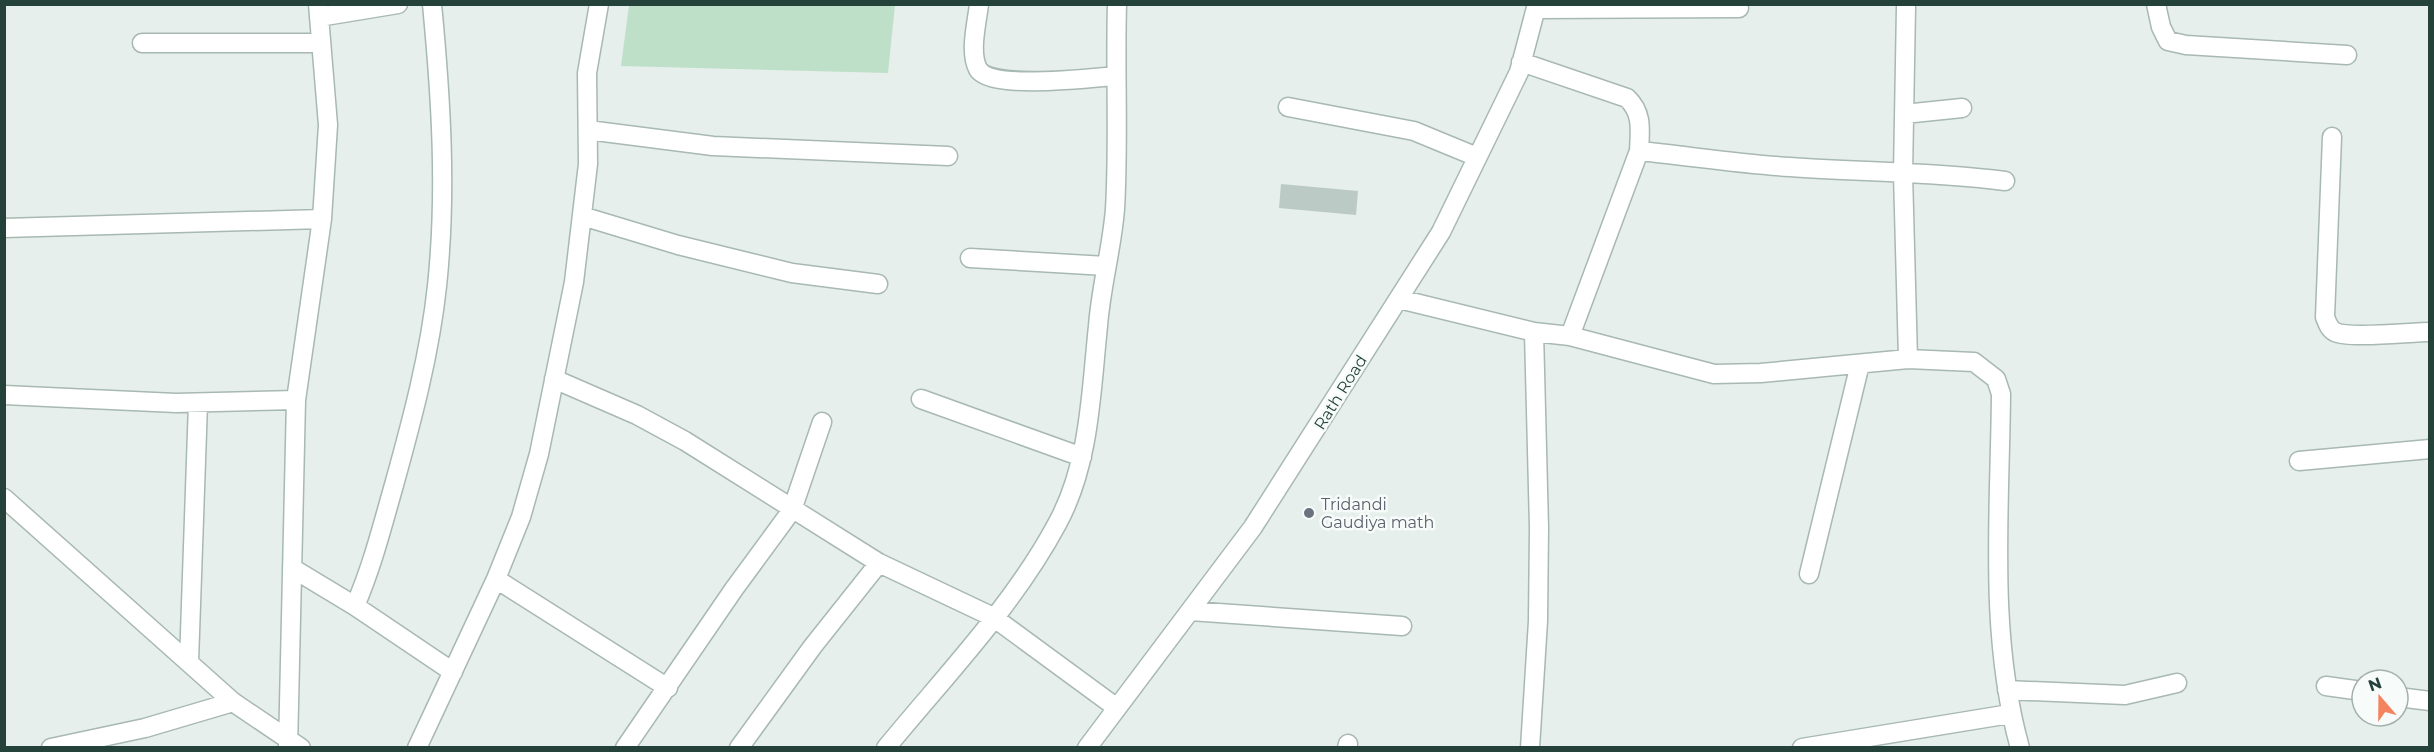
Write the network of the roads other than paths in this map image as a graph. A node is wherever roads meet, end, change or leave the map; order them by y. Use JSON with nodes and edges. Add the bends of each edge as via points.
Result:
{"nodes":[{"id":1,"x":398,"y":4,"type":"edge"},
{"id":2,"x":432,"y":4,"type":"edge"},
{"id":3,"x":599,"y":4,"type":"edge"},
{"id":4,"x":979,"y":4,"type":"edge"},
{"id":5,"x":1117,"y":4,"type":"edge"},
{"id":6,"x":2156,"y":4,"type":"edge"},
{"id":7,"x":1537,"y":7,"type":"edge"},
{"id":8,"x":1906,"y":7,"type":"dead end"},
{"id":9,"x":1739,"y":8,"type":"dead end"},
{"id":10,"x":319,"y":11,"type":"edge"},
{"id":11,"x":142,"y":43,"type":"dead end"},
{"id":12,"x":321,"y":43,"type":"junction"},
{"id":13,"x":2347,"y":55,"type":"dead end"},
{"id":14,"x":1521,"y":62,"type":"junction"},
{"id":15,"x":1115,"y":76,"type":"junction"},
{"id":16,"x":1288,"y":107,"type":"dead end"},
{"id":17,"x":1962,"y":108,"type":"dead end"},
{"id":18,"x":1904,"y":114,"type":"junction"},
{"id":19,"x":588,"y":130,"type":"junction"},
{"id":20,"x":2332,"y":137,"type":"dead end"},
{"id":21,"x":1639,"y":151,"type":"junction"},
{"id":22,"x":948,"y":156,"type":"dead end"},
{"id":23,"x":1477,"y":158,"type":"junction"},
{"id":24,"x":1903,"y":174,"type":"junction"},
{"id":25,"x":2006,"y":181,"type":"dead end"},
{"id":26,"x":582,"y":216,"type":"junction"},
{"id":27,"x":322,"y":219,"type":"junction"},
{"id":28,"x":4,"y":228,"type":"edge"},
{"id":29,"x":970,"y":258,"type":"dead end"},
{"id":30,"x":1106,"y":266,"type":"junction"},
{"id":31,"x":878,"y":284,"type":"dead end"},
{"id":32,"x":1398,"y":299,"type":"junction"},
{"id":33,"x":1534,"y":332,"type":"junction"},
{"id":34,"x":2430,"y":332,"type":"edge"},
{"id":35,"x":1570,"y":336,"type":"junction"},
{"id":36,"x":1908,"y":360,"type":"junction"},
{"id":37,"x":1860,"y":364,"type":"junction"},
{"id":38,"x":554,"y":379,"type":"junction"},
{"id":39,"x":4,"y":395,"type":"edge"},
{"id":40,"x":921,"y":399,"type":"dead end"},
{"id":41,"x":296,"y":400,"type":"junction"},
{"id":42,"x":198,"y":403,"type":"junction"},
{"id":43,"x":822,"y":422,"type":"dead end"},
{"id":44,"x":2430,"y":449,"type":"edge"},
{"id":45,"x":1082,"y":457,"type":"junction"},
{"id":46,"x":2299,"y":461,"type":"dead end"},
{"id":47,"x":7,"y":504,"type":"edge"},
{"id":48,"x":792,"y":510,"type":"junction"},
{"id":49,"x":879,"y":563,"type":"junction"},
{"id":50,"x":292,"y":568,"type":"junction"},
{"id":51,"x":1809,"y":574,"type":"dead end"},
{"id":52,"x":496,"y":579,"type":"junction"},
{"id":53,"x":355,"y":606,"type":"junction"},
{"id":54,"x":1190,"y":611,"type":"junction"},
{"id":55,"x":993,"y":617,"type":"junction"},
{"id":56,"x":1402,"y":626,"type":"dead end"},
{"id":57,"x":189,"y":662,"type":"junction"},
{"id":58,"x":453,"y":672,"type":"junction"},
{"id":59,"x":2177,"y":683,"type":"dead end"},
{"id":60,"x":2326,"y":686,"type":"dead end"},
{"id":61,"x":668,"y":688,"type":"junction"},
{"id":62,"x":2350,"y":689,"type":"edge"},
{"id":63,"x":2007,"y":690,"type":"junction"},
{"id":64,"x":2410,"y":698,"type":"edge"},
{"id":65,"x":2430,"y":701,"type":"edge"},
{"id":66,"x":233,"y":702,"type":"junction"},
{"id":67,"x":1117,"y":708,"type":"junction"},
{"id":68,"x":2010,"y":714,"type":"junction"},
{"id":69,"x":293,"y":745,"type":"edge"},
{"id":70,"x":51,"y":747,"type":"edge"},
{"id":71,"x":417,"y":747,"type":"edge"},
{"id":72,"x":625,"y":747,"type":"edge"},
{"id":73,"x":739,"y":747,"type":"edge"},
{"id":74,"x":886,"y":747,"type":"edge"},
{"id":75,"x":1087,"y":747,"type":"edge"},
{"id":76,"x":1530,"y":747,"type":"edge"},
{"id":77,"x":1802,"y":747,"type":"edge"},
{"id":78,"x":2020,"y":747,"type":"edge"}],
"edges":[{"from":1,"to":10,"type":"street"},
{"from":2,"to":53,"type":"street","via":[[442,151],[437,286],[411,427],[372,565]]},
{"from":3,"to":19,"type":"street","via":[[587,73]]},
{"from":4,"to":15,"type":"street","via":[[974,57],[987,78],[1006,81]]},
{"from":5,"to":15,"type":"street"},
{"from":6,"to":13,"type":"street","via":[[2168,41]]},
{"from":7,"to":9,"type":"street"},
{"from":7,"to":14,"type":"street","name":"Rath Road"},
{"from":8,"to":18,"type":"street"},
{"from":10,"to":12,"type":"street"},
{"from":11,"to":12,"type":"street"},
{"from":12,"to":27,"type":"street","via":[[328,125]]},
{"from":14,"to":21,"type":"street","via":[[1627,98],[1637,107]]},
{"from":14,"to":23,"type":"street","name":"Rath Road"},
{"from":15,"to":30,"type":"street","via":[[1115,212]]},
{"from":16,"to":23,"type":"street","via":[[1414,131]]},
{"from":17,"to":18,"type":"street"},
{"from":18,"to":24,"type":"street"},
{"from":19,"to":22,"type":"street","via":[[713,146]]},
{"from":19,"to":26,"type":"street"},
{"from":20,"to":34,"type":"street","via":[[2325,317],[2328,325],[2335,332],[2353,334]]},
{"from":21,"to":24,"type":"street","via":[[1786,167]]},
{"from":21,"to":35,"type":"street"},
{"from":23,"to":32,"type":"street","name":"Rath Road","via":[[1441,232]]},
{"from":24,"to":25,"type":"street"},
{"from":24,"to":36,"type":"street"},
{"from":26,"to":31,"type":"street","via":[[792,273]]},
{"from":26,"to":38,"type":"street","via":[[574,282]]},
{"from":27,"to":28,"type":"street"},
{"from":27,"to":41,"type":"street"},
{"from":29,"to":30,"type":"street"},
{"from":30,"to":45,"type":"street"},
{"from":32,"to":33,"type":"street"},
{"from":32,"to":54,"type":"street","name":"Rath Road","via":[[1253,527]]},
{"from":33,"to":35,"type":"street"},
{"from":33,"to":76,"type":"street","via":[[1539,528]]},
{"from":35,"to":37,"type":"street","via":[[1714,374]]},
{"from":36,"to":37,"type":"street"},
{"from":36,"to":63,"type":"street","via":[[1974,362],[1996,379],[2001,394],[2000,566]]},
{"from":37,"to":51,"type":"street"},
{"from":38,"to":48,"type":"street","via":[[638,415]]},
{"from":38,"to":52,"type":"street","via":[[530,485]]},
{"from":39,"to":42,"type":"street"},
{"from":40,"to":45,"type":"street"},
{"from":41,"to":42,"type":"street"},
{"from":41,"to":50,"type":"street"},
{"from":42,"to":57,"type":"street"},
{"from":43,"to":48,"type":"street"},
{"from":44,"to":46,"type":"street"},
{"from":45,"to":55,"type":"street","via":[[1058,524]]},
{"from":47,"to":57,"type":"street"},
{"from":48,"to":49,"type":"street"},
{"from":48,"to":61,"type":"street"},
{"from":49,"to":55,"type":"street"},
{"from":49,"to":73,"type":"street"},
{"from":50,"to":53,"type":"street"},
{"from":50,"to":69,"type":"street"},
{"from":52,"to":58,"type":"street"},
{"from":52,"to":61,"type":"street"},
{"from":53,"to":58,"type":"street"},
{"from":54,"to":56,"type":"street"},
{"from":54,"to":67,"type":"street","name":"Rath Road"},
{"from":55,"to":67,"type":"street"},
{"from":55,"to":74,"type":"street"},
{"from":57,"to":66,"type":"street"},
{"from":58,"to":71,"type":"street"},
{"from":59,"to":63,"type":"street","via":[[2125,695]]},
{"from":60,"to":62,"type":"street"},
{"from":61,"to":72,"type":"street"},
{"from":63,"to":68,"type":"street"},
{"from":64,"to":65,"type":"street"},
{"from":66,"to":69,"type":"street"},
{"from":66,"to":70,"type":"street","via":[[145,728]]},
{"from":67,"to":75,"type":"street","name":"Rath Road"},
{"from":68,"to":77,"type":"street"},
{"from":68,"to":78,"type":"street"}]}
